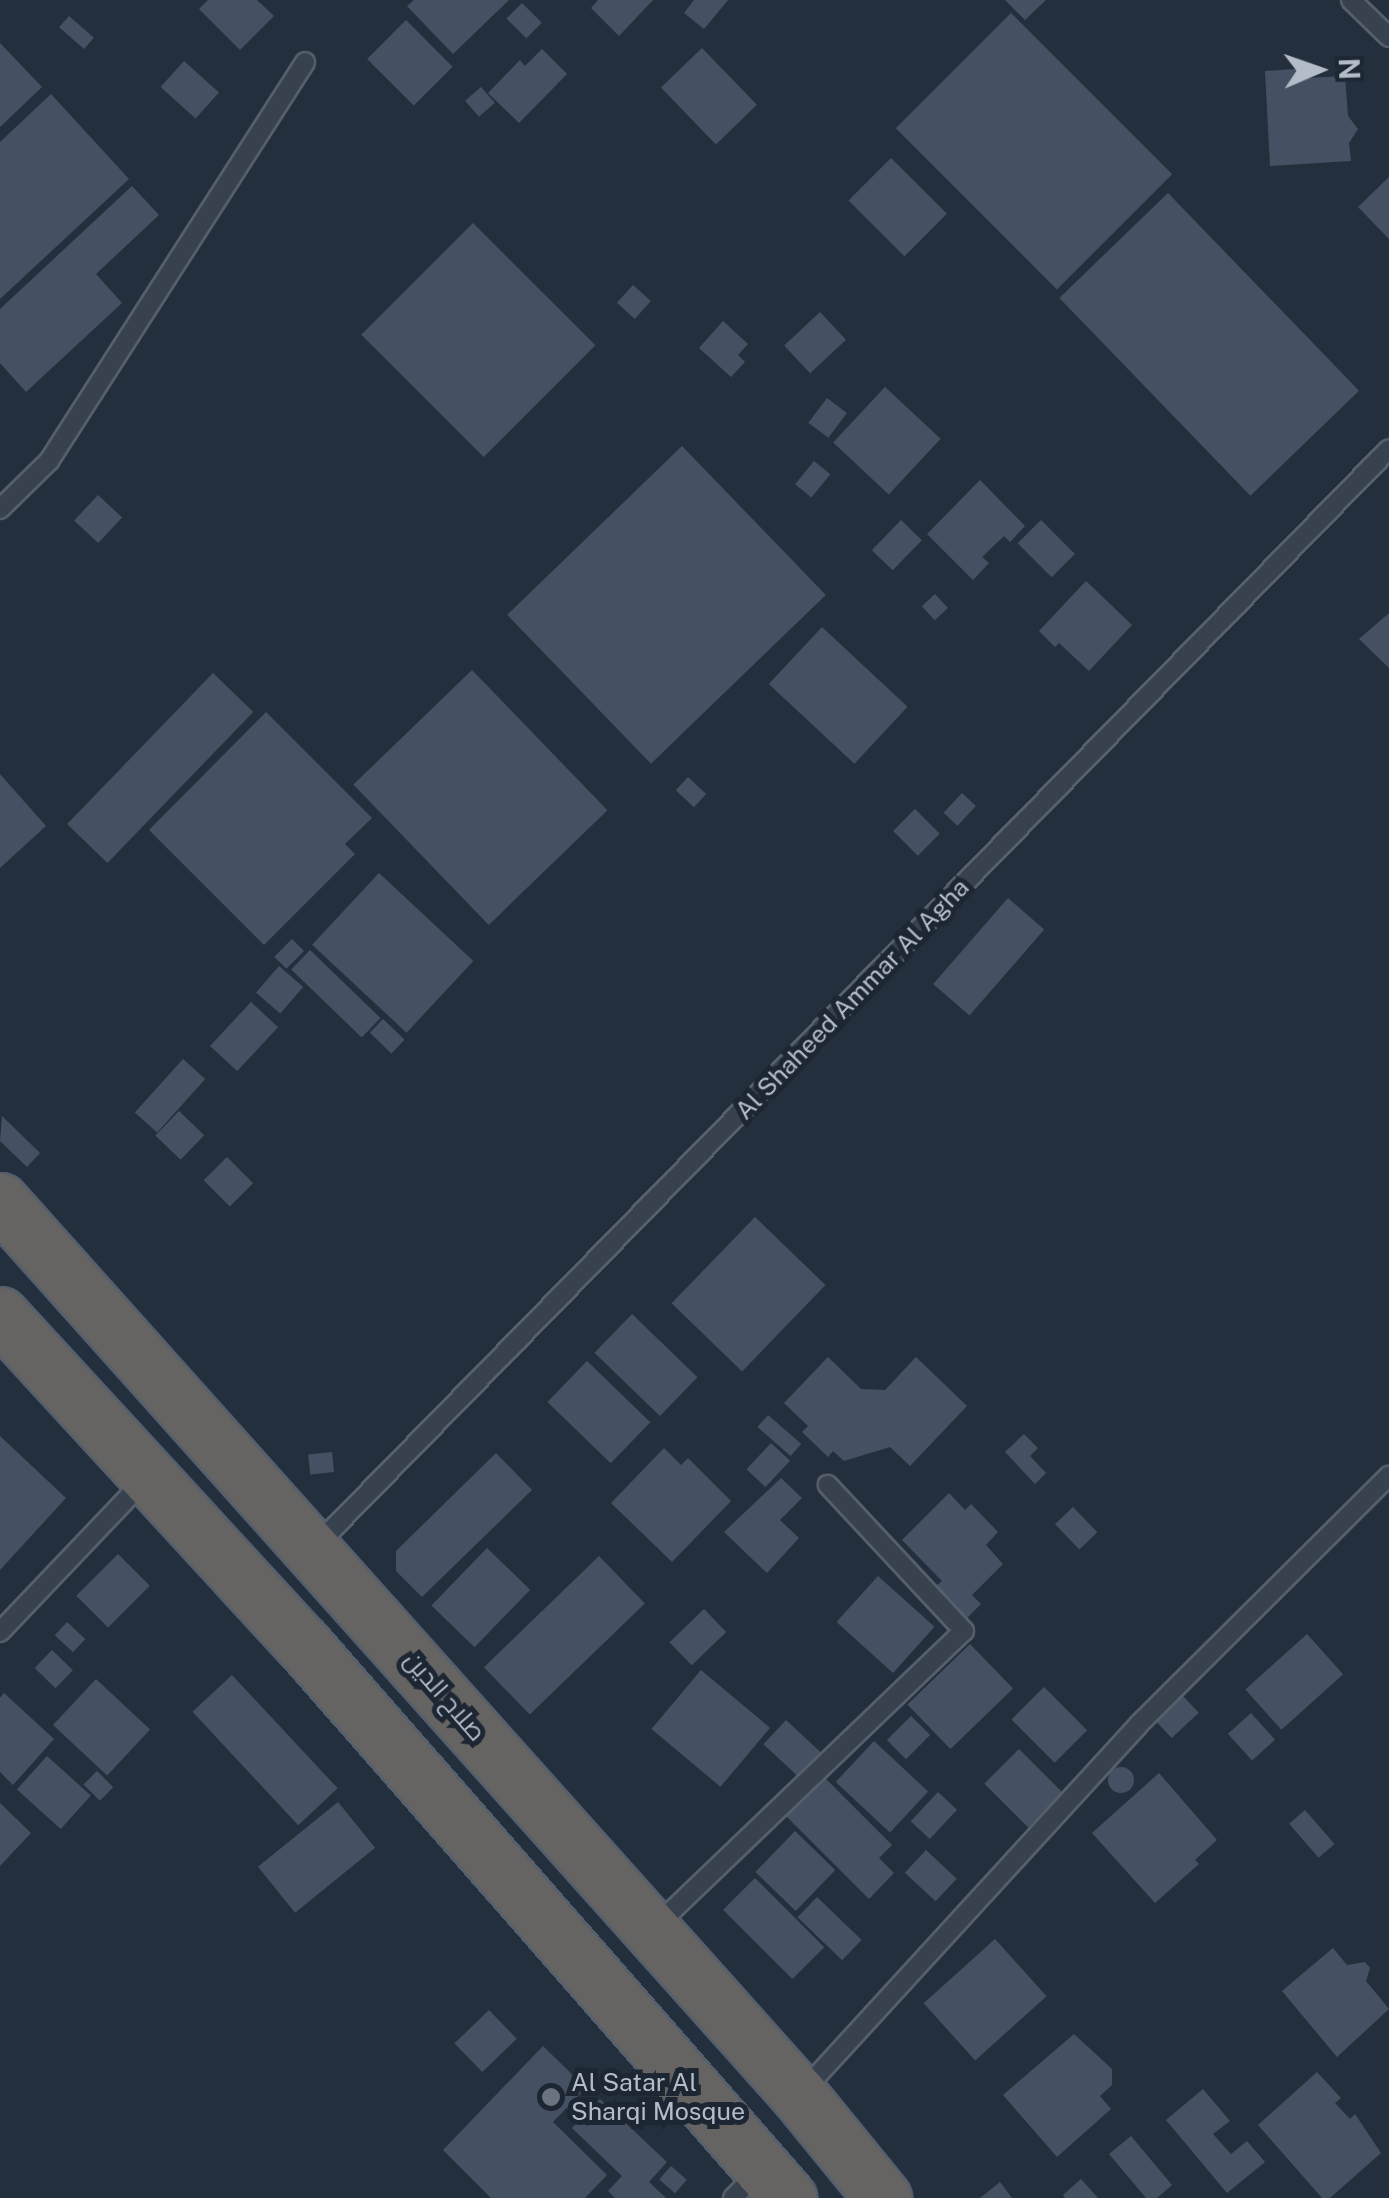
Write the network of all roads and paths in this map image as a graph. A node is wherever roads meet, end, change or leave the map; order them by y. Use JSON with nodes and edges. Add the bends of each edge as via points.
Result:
{"nodes":[{"id":1,"x":1351,"y":0,"type":"edge"},
{"id":2,"x":1389,"y":37,"type":"edge"},
{"id":3,"x":304,"y":62,"type":"dead end"},
{"id":4,"x":1389,"y":449,"type":"edge"},
{"id":5,"x":0,"y":509,"type":"edge"},
{"id":6,"x":0,"y":1200,"type":"edge"},
{"id":7,"x":0,"y":1314,"type":"edge"},
{"id":8,"x":150,"y":1474,"type":"junction"},
{"id":9,"x":1389,"y":1476,"type":"edge"},
{"id":10,"x":828,"y":1485,"type":"dead end"},
{"id":11,"x":314,"y":1548,"type":"junction"},
{"id":12,"x":0,"y":1632,"type":"edge"},
{"id":13,"x":651,"y":1930,"type":"junction"},
{"id":14,"x":800,"y":2095,"type":"junction"},
{"id":15,"x":761,"y":2188,"type":"edge"},
{"id":16,"x":883,"y":2198,"type":"edge"}],
"edges":[{"from":1,"to":2,"type":"lane"},
{"from":3,"to":5,"type":"lane","via":[[49,461]]},
{"from":4,"to":11,"type":"lane","name":"Al Shaheed Ammar Al Agha"},
{"from":6,"to":11,"type":"highway","name":"صلاح الدين"},
{"from":7,"to":8,"type":"highway"},
{"from":8,"to":12,"type":"lane"},
{"from":8,"to":15,"type":"highway"},
{"from":9,"to":14,"type":"lane","via":[[1138,1725]]},
{"from":10,"to":13,"type":"lane","via":[[964,1631]]},
{"from":11,"to":13,"type":"highway","name":"صلاح الدين"},
{"from":13,"to":14,"type":"highway","name":"صلاح الدين"},
{"from":14,"to":16,"type":"highway","name":"صلاح الدين"}]}
